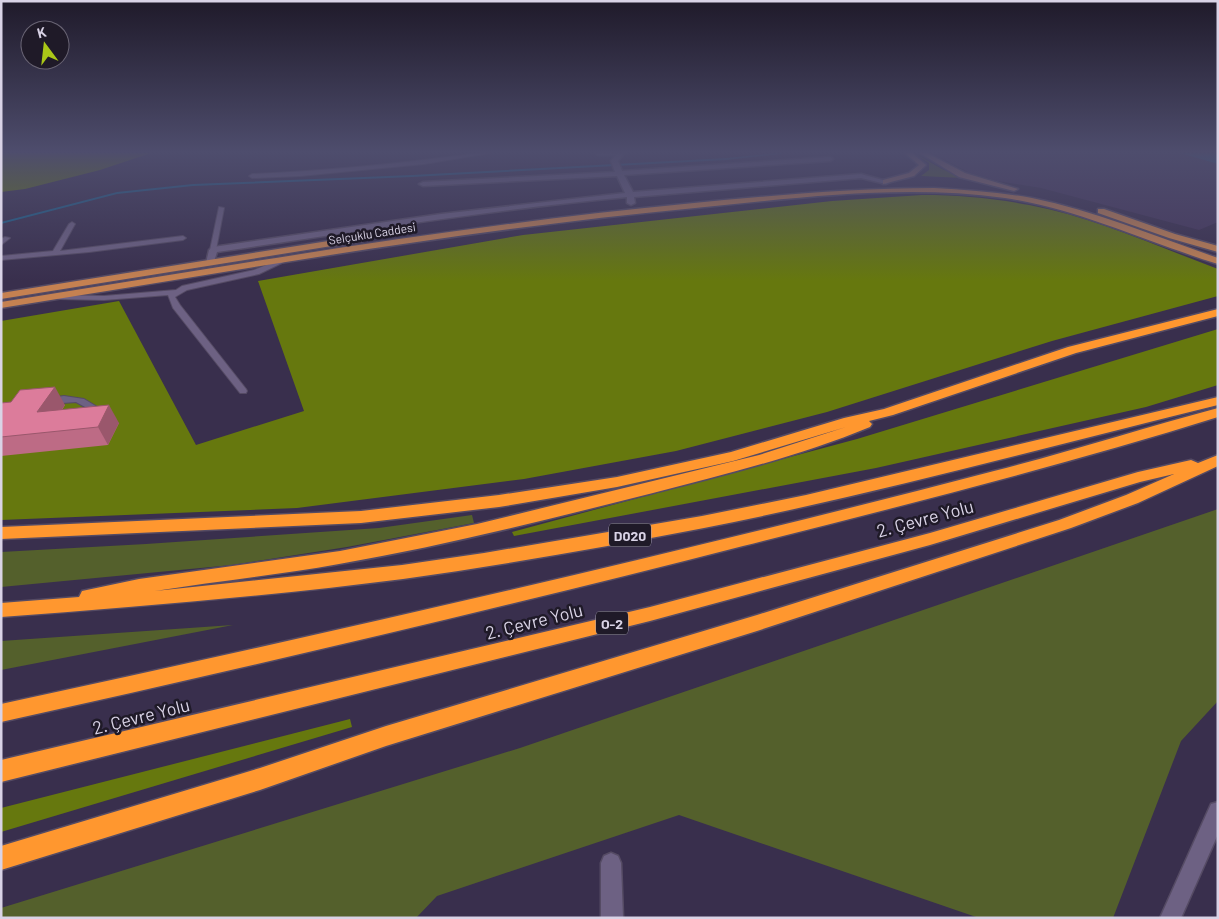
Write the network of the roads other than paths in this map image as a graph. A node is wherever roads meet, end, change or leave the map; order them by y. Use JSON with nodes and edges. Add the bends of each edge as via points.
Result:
{"nodes":[{"id":1,"x":630,"y":196,"type":"edge"},
{"id":2,"x":678,"y":196,"type":"edge"},
{"id":3,"x":806,"y":196,"type":"edge"},
{"id":4,"x":998,"y":196,"type":"edge"},
{"id":5,"x":1042,"y":196,"type":"edge"},
{"id":6,"x":631,"y":199,"type":"junction"},
{"id":7,"x":221,"y":208,"type":"dead end"},
{"id":8,"x":492,"y":219,"type":"dead end"},
{"id":9,"x":72,"y":224,"type":"dead end"},
{"id":10,"x":420,"y":230,"type":"dead end"},
{"id":11,"x":183,"y":238,"type":"dead end"},
{"id":12,"x":1218,"y":249,"type":"edge"},
{"id":13,"x":212,"y":250,"type":"junction"},
{"id":14,"x":55,"y":253,"type":"junction"},
{"id":15,"x":1,"y":258,"type":"edge"},
{"id":16,"x":284,"y":260,"type":"junction"},
{"id":17,"x":1218,"y":261,"type":"edge"},
{"id":18,"x":210,"y":263,"type":"junction"},
{"id":19,"x":178,"y":292,"type":"junction"},
{"id":20,"x":1,"y":296,"type":"edge"},
{"id":21,"x":58,"y":297,"type":"junction"},
{"id":22,"x":1,"y":306,"type":"edge"},
{"id":23,"x":1218,"y":312,"type":"edge"},
{"id":24,"x":243,"y":391,"type":"dead end"},
{"id":25,"x":43,"y":401,"type":"edge"},
{"id":26,"x":1218,"y":401,"type":"edge"},
{"id":27,"x":99,"y":412,"type":"edge"},
{"id":28,"x":888,"y":412,"type":"junction"},
{"id":29,"x":1218,"y":412,"type":"edge"},
{"id":30,"x":1218,"y":459,"type":"edge"},
{"id":31,"x":1,"y":533,"type":"edge"},
{"id":32,"x":33,"y":608,"type":"junction"},
{"id":33,"x":1,"y":610,"type":"edge"},
{"id":34,"x":1,"y":713,"type":"edge"},
{"id":35,"x":1,"y":771,"type":"edge"},
{"id":36,"x":1218,"y":811,"type":"edge"},
{"id":37,"x":1,"y":858,"type":"edge"},
{"id":38,"x":611,"y":863,"type":"dead end"},
{"id":39,"x":612,"y":918,"type":"edge"},
{"id":40,"x":1170,"y":918,"type":"edge"}],
"edges":[{"from":1,"to":6,"type":"street"},
{"from":2,"to":6,"type":"main road"},
{"from":3,"to":16,"type":"main road","name":"Selçuklu Caddesi","via":[[564,218]]},
{"from":4,"to":17,"type":"main road","name":"Selçuklu Caddesi","via":[[1080,213]]},
{"from":5,"to":12,"type":"main road","via":[[1092,208]]},
{"from":6,"to":8,"type":"main road"},
{"from":6,"to":13,"type":"street","via":[[441,216]]},
{"from":7,"to":13,"type":"lane"},
{"from":9,"to":14,"type":"lane"},
{"from":10,"to":18,"type":"main road","name":"Selçuklu Caddesi"},
{"from":11,"to":14,"type":"lane"},
{"from":13,"to":18,"type":"street"},
{"from":14,"to":15,"type":"lane"},
{"from":16,"to":19,"type":"lane","via":[[256,272],[202,283]]},
{"from":16,"to":21,"type":"main road","name":"Selçuklu Caddesi"},
{"from":18,"to":20,"type":"main road","name":"Selçuklu Caddesi"},
{"from":19,"to":21,"type":"lane","via":[[104,298]]},
{"from":19,"to":24,"type":"lane","via":[[171,296],[176,306]]},
{"from":21,"to":22,"type":"main road","name":"Selçuklu Caddesi"},
{"from":23,"to":28,"type":"highway","via":[[1072,350]]},
{"from":25,"to":27,"type":"lane","via":[[83,400]]},
{"from":26,"to":32,"type":"highway","number":"D020","via":[[806,501],[568,546],[402,572]]},
{"from":28,"to":31,"type":"highway","via":[[673,470],[500,501],[361,517]]},
{"from":28,"to":32,"type":"highway","via":[[830,439],[514,523],[403,547],[165,581]]},
{"from":29,"to":34,"type":"highway","name":"2. Çevre Yolu","via":[[1152,433],[887,504],[658,562],[356,634]]},
{"from":30,"to":35,"type":"highway","name":"2. Çevre Yolu","number":"O-2","via":[[1138,477],[930,539],[650,614]]},
{"from":30,"to":37,"type":"highway","via":[[1132,499],[1065,524]]},
{"from":32,"to":33,"type":"highway","number":"D020"},
{"from":36,"to":40,"type":"street"},
{"from":38,"to":39,"type":"street"}]}
